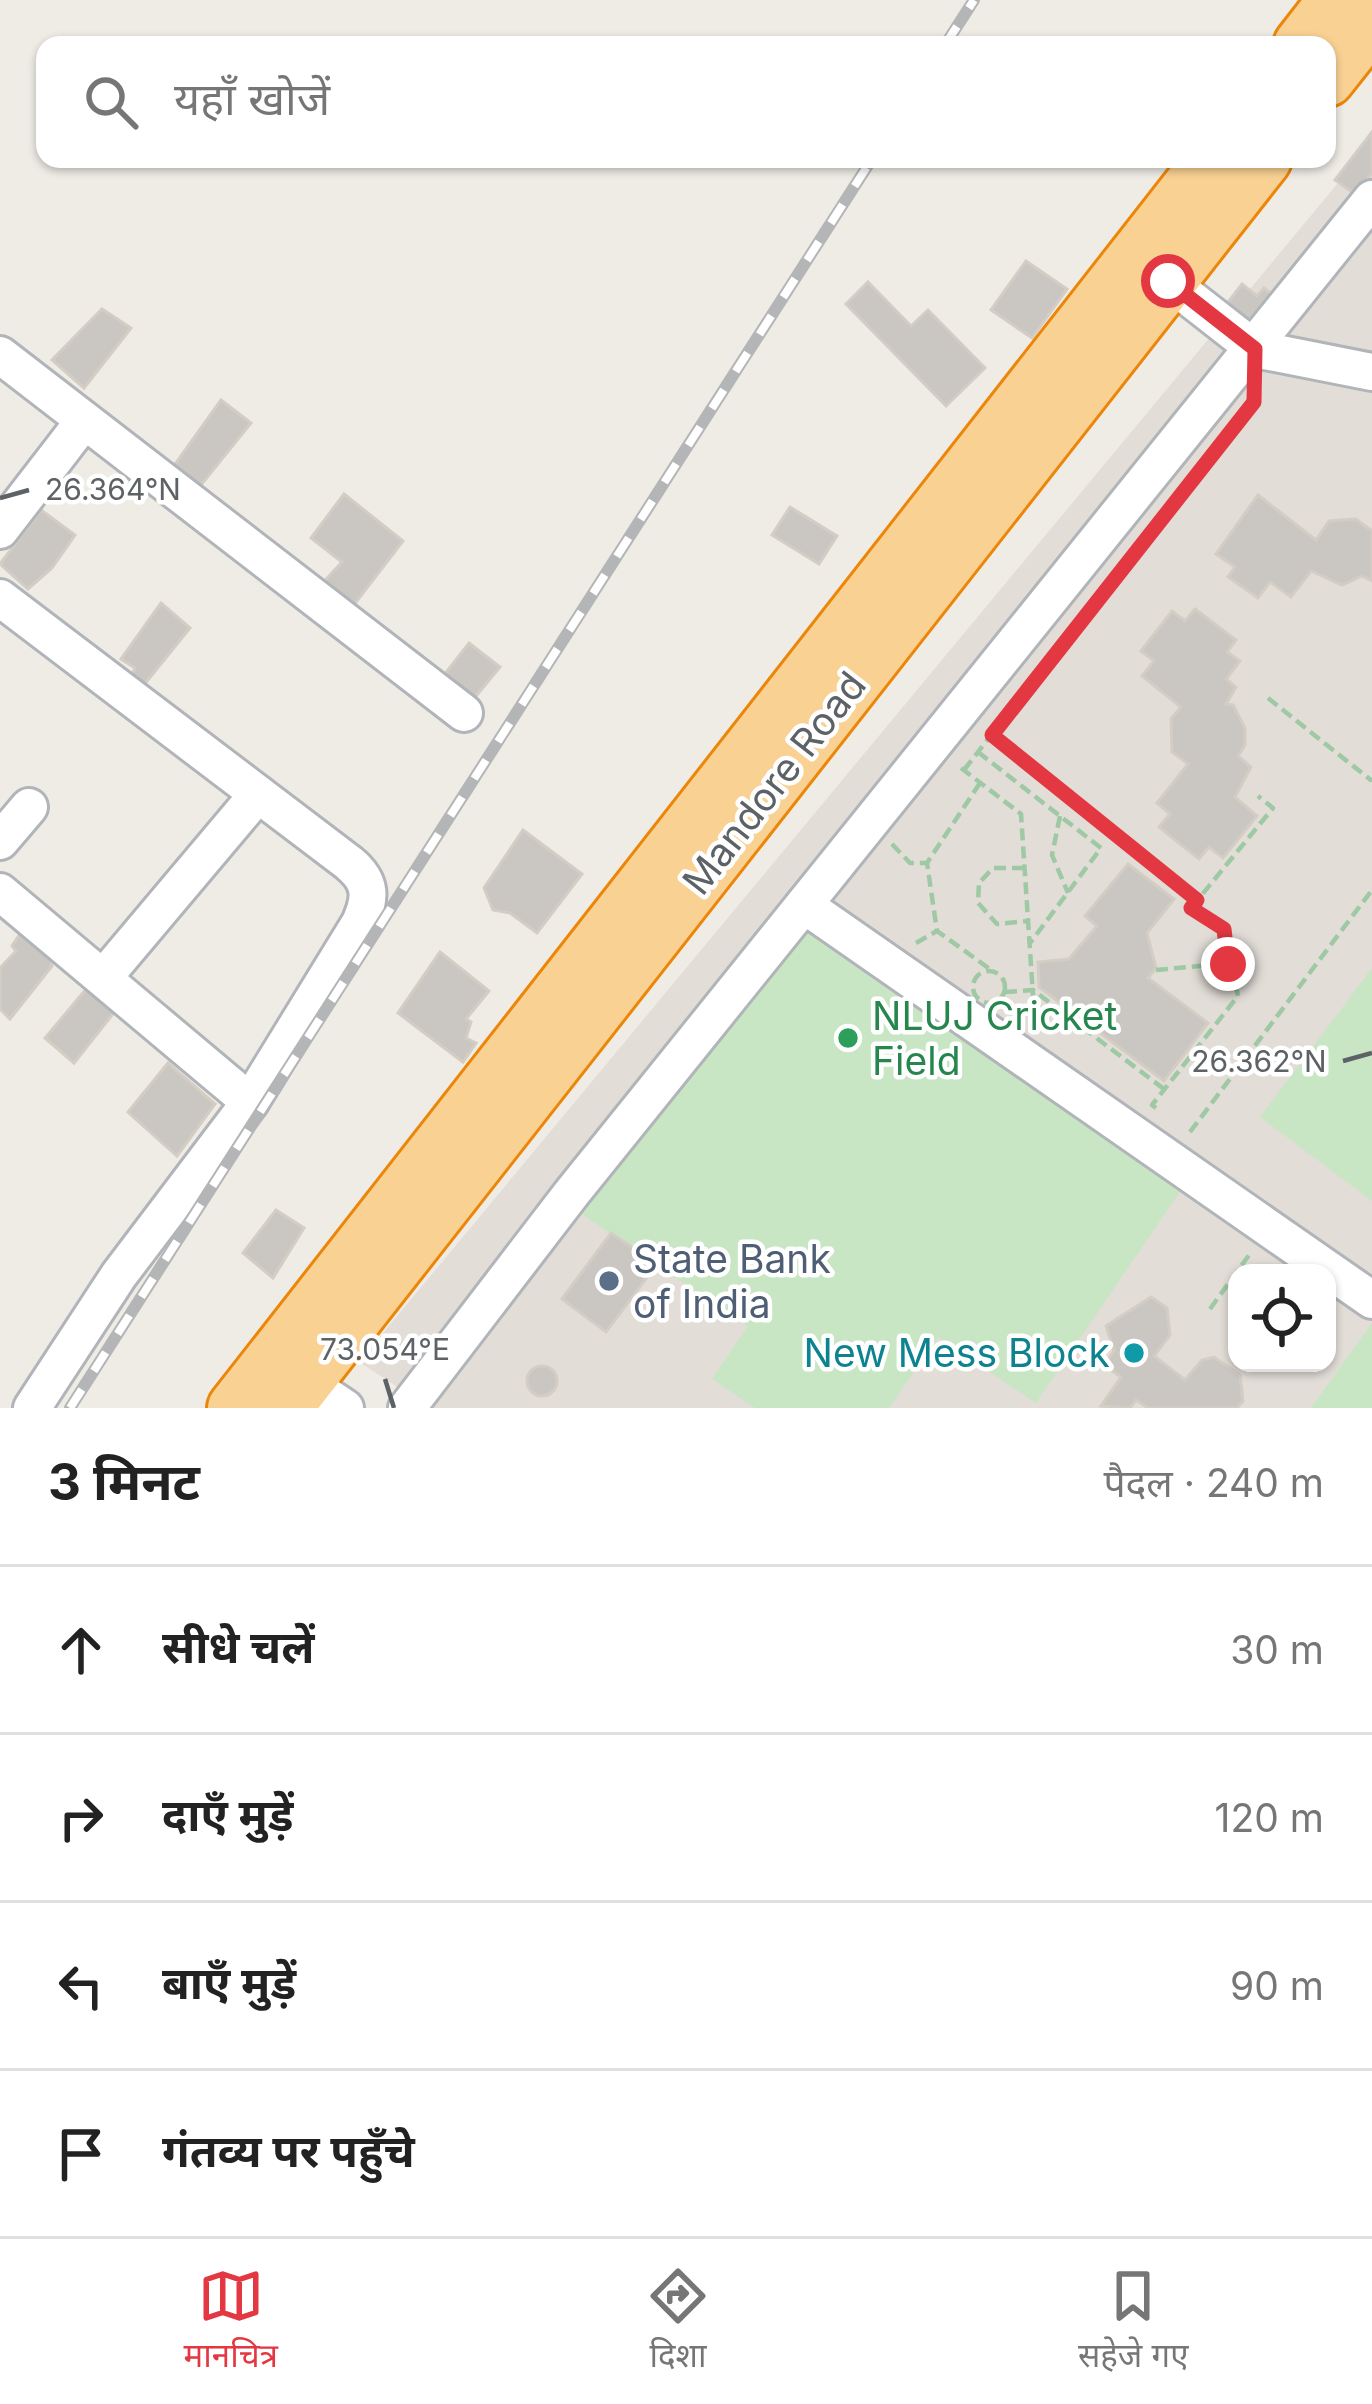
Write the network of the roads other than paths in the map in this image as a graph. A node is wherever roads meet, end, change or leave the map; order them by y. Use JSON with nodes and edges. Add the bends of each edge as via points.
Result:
{"nodes":[{"id":1,"x":1336,"y":0,"type":"edge"},
{"id":2,"x":1372,"y":22,"type":"edge"},
{"id":3,"x":1308,"y":36,"type":"edge"},
{"id":4,"x":1336,"y":68,"type":"edge"},
{"id":5,"x":1205,"y":168,"type":"edge"},
{"id":6,"x":1257,"y":168,"type":"edge"},
{"id":7,"x":1372,"y":199,"type":"edge"},
{"id":8,"x":1168,"y":281,"type":"junction"},
{"id":9,"x":1255,"y":349,"type":"junction"},
{"id":10,"x":0,"y":356,"type":"edge"},
{"id":11,"x":1372,"y":372,"type":"edge"},
{"id":12,"x":84,"y":421,"type":"junction"},
{"id":13,"x":0,"y":530,"type":"edge"},
{"id":14,"x":0,"y":598,"type":"edge"},
{"id":15,"x":464,"y":712,"type":"dead end"},
{"id":16,"x":258,"y":794,"type":"junction"},
{"id":17,"x":29,"y":807,"type":"dead end"},
{"id":18,"x":0,"y":841,"type":"edge"},
{"id":19,"x":0,"y":892,"type":"edge"},
{"id":20,"x":805,"y":904,"type":"junction"},
{"id":21,"x":103,"y":978,"type":"junction"},
{"id":22,"x":250,"y":1102,"type":"junction"},
{"id":23,"x":1372,"y":1300,"type":"edge"},
{"id":24,"x":301,"y":1389,"type":"edge"},
{"id":25,"x":32,"y":1408,"type":"edge"},
{"id":26,"x":235,"y":1408,"type":"edge"},
{"id":27,"x":407,"y":1408,"type":"edge"}],
"edges":[{"from":1,"to":3,"type":"highway"},
{"from":2,"to":4,"type":"highway"},
{"from":5,"to":24,"type":"highway","name":"Mandore Road"},
{"from":6,"to":8,"type":"highway","name":"Mandore Road"},
{"from":7,"to":9,"type":"street"},
{"from":8,"to":9,"type":"street"},
{"from":8,"to":24,"type":"highway","name":"Mandore Road"},
{"from":9,"to":11,"type":"street"},
{"from":9,"to":20,"type":"street"},
{"from":10,"to":12,"type":"street"},
{"from":12,"to":13,"type":"street"},
{"from":12,"to":15,"type":"street"},
{"from":14,"to":16,"type":"street"},
{"from":16,"to":21,"type":"street"},
{"from":16,"to":22,"type":"street","via":[[359,872],[369,893],[360,923]]},
{"from":17,"to":18,"type":"street"},
{"from":19,"to":21,"type":"street"},
{"from":20,"to":23,"type":"street"},
{"from":20,"to":27,"type":"street"},
{"from":21,"to":22,"type":"street"},
{"from":22,"to":25,"type":"street","via":[[119,1275]]},
{"from":24,"to":26,"type":"highway","name":"Mandore Road"}]}
